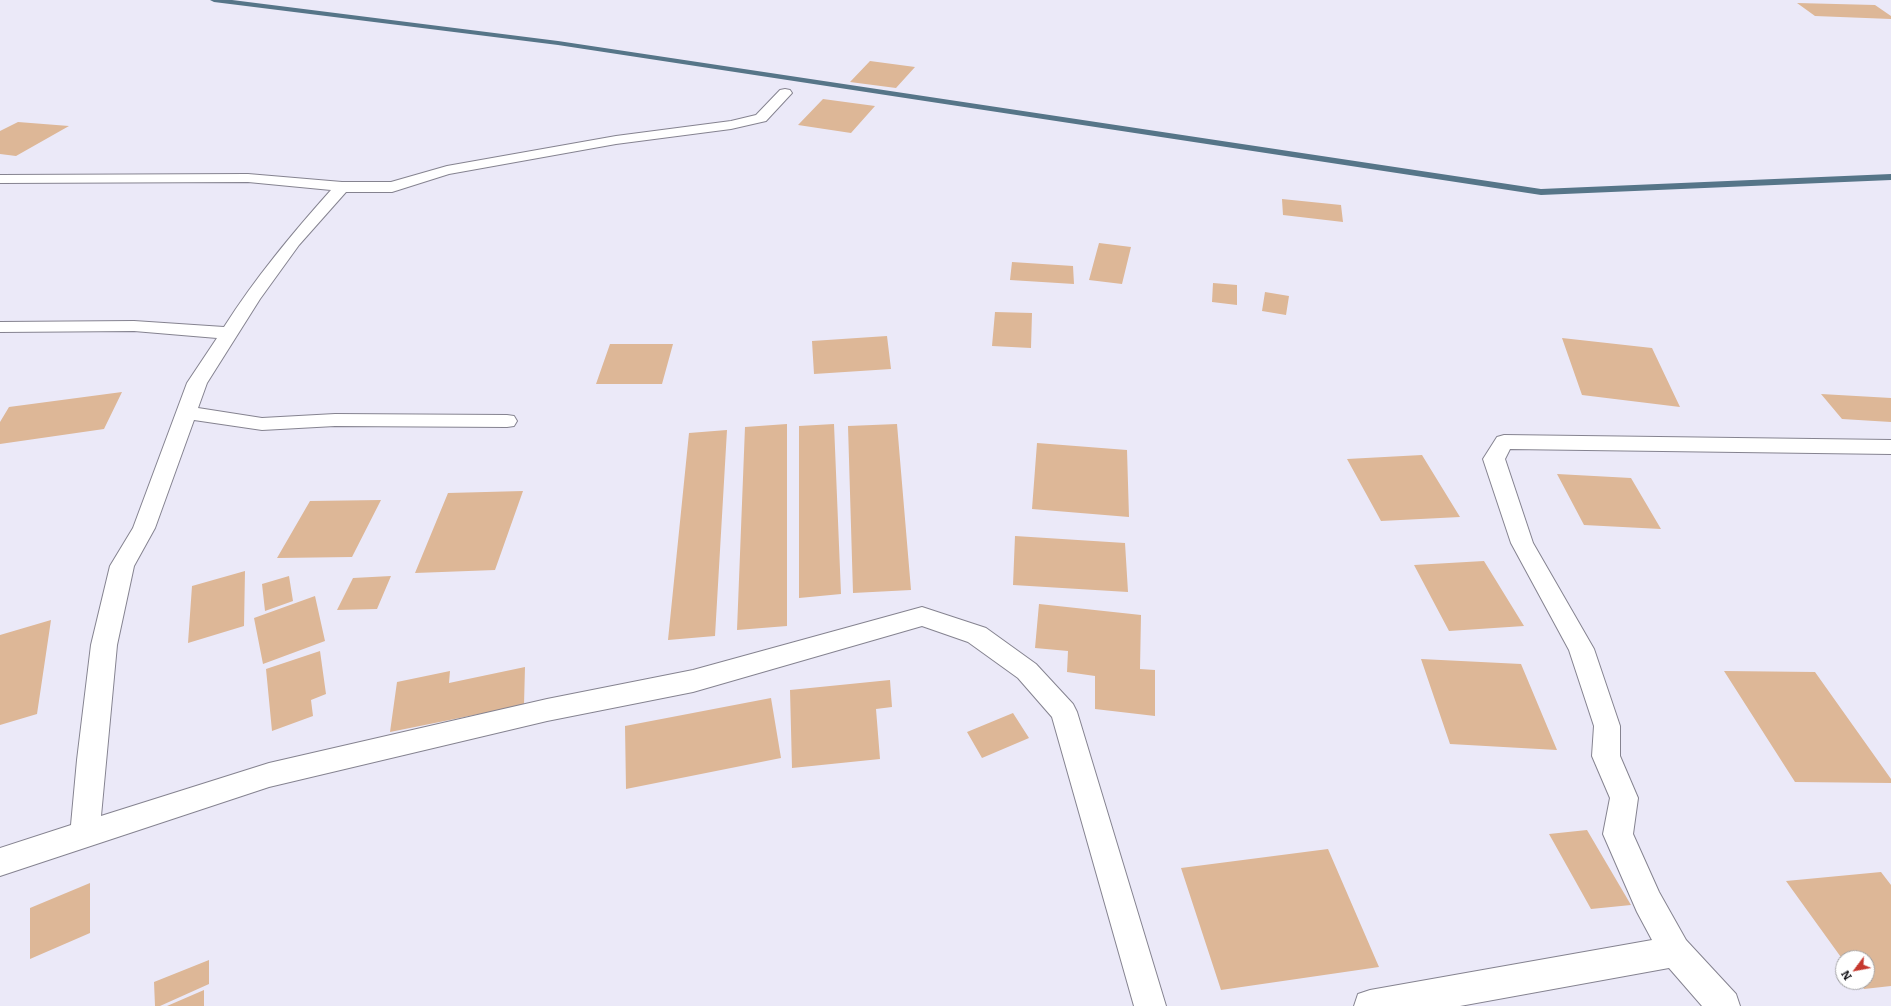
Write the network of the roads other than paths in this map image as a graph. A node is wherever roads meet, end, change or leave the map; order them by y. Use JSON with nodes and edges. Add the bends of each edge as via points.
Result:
{"nodes":[{"id":1,"x":785,"y":93,"type":"dead end"},
{"id":2,"x":0,"y":179,"type":"edge"},
{"id":3,"x":342,"y":187,"type":"junction"},
{"id":4,"x":0,"y":327,"type":"edge"},
{"id":5,"x":230,"y":333,"type":"junction"},
{"id":6,"x":186,"y":412,"type":"junction"},
{"id":7,"x":507,"y":421,"type":"dead end"},
{"id":8,"x":1891,"y":447,"type":"edge"},
{"id":9,"x":85,"y":834,"type":"junction"},
{"id":10,"x":0,"y":862,"type":"edge"},
{"id":11,"x":1674,"y":951,"type":"junction"},
{"id":12,"x":1150,"y":1006,"type":"edge"},
{"id":13,"x":1370,"y":1006,"type":"edge"},
{"id":14,"x":1724,"y":1006,"type":"edge"}],
"edges":[{"from":1,"to":3,"type":"street","via":[[761,118],[731,125],[616,140],[447,170],[392,187]]},
{"from":2,"to":3,"type":"street","via":[[248,178]]},
{"from":3,"to":5,"type":"street","via":[[293,242],[252,297]]},
{"from":4,"to":5,"type":"street","via":[[134,326]]},
{"from":5,"to":6,"type":"street","via":[[197,383]]},
{"from":6,"to":7,"type":"street","via":[[262,424],[335,420]]},
{"from":6,"to":9,"type":"street","via":[[144,528],[122,566],[104,645]]},
{"from":8,"to":11,"type":"street","via":[[1504,442],[1494,459],[1522,543],[1582,650],[1607,726],[1606,756],[1624,798],[1618,834],[1648,902]]},
{"from":9,"to":10,"type":"street"},
{"from":9,"to":12,"type":"street","via":[[269,775],[547,710],[693,681],[922,616],[978,635],[1027,671],[1064,712]]},
{"from":11,"to":13,"type":"street"},
{"from":11,"to":14,"type":"street"}]}
